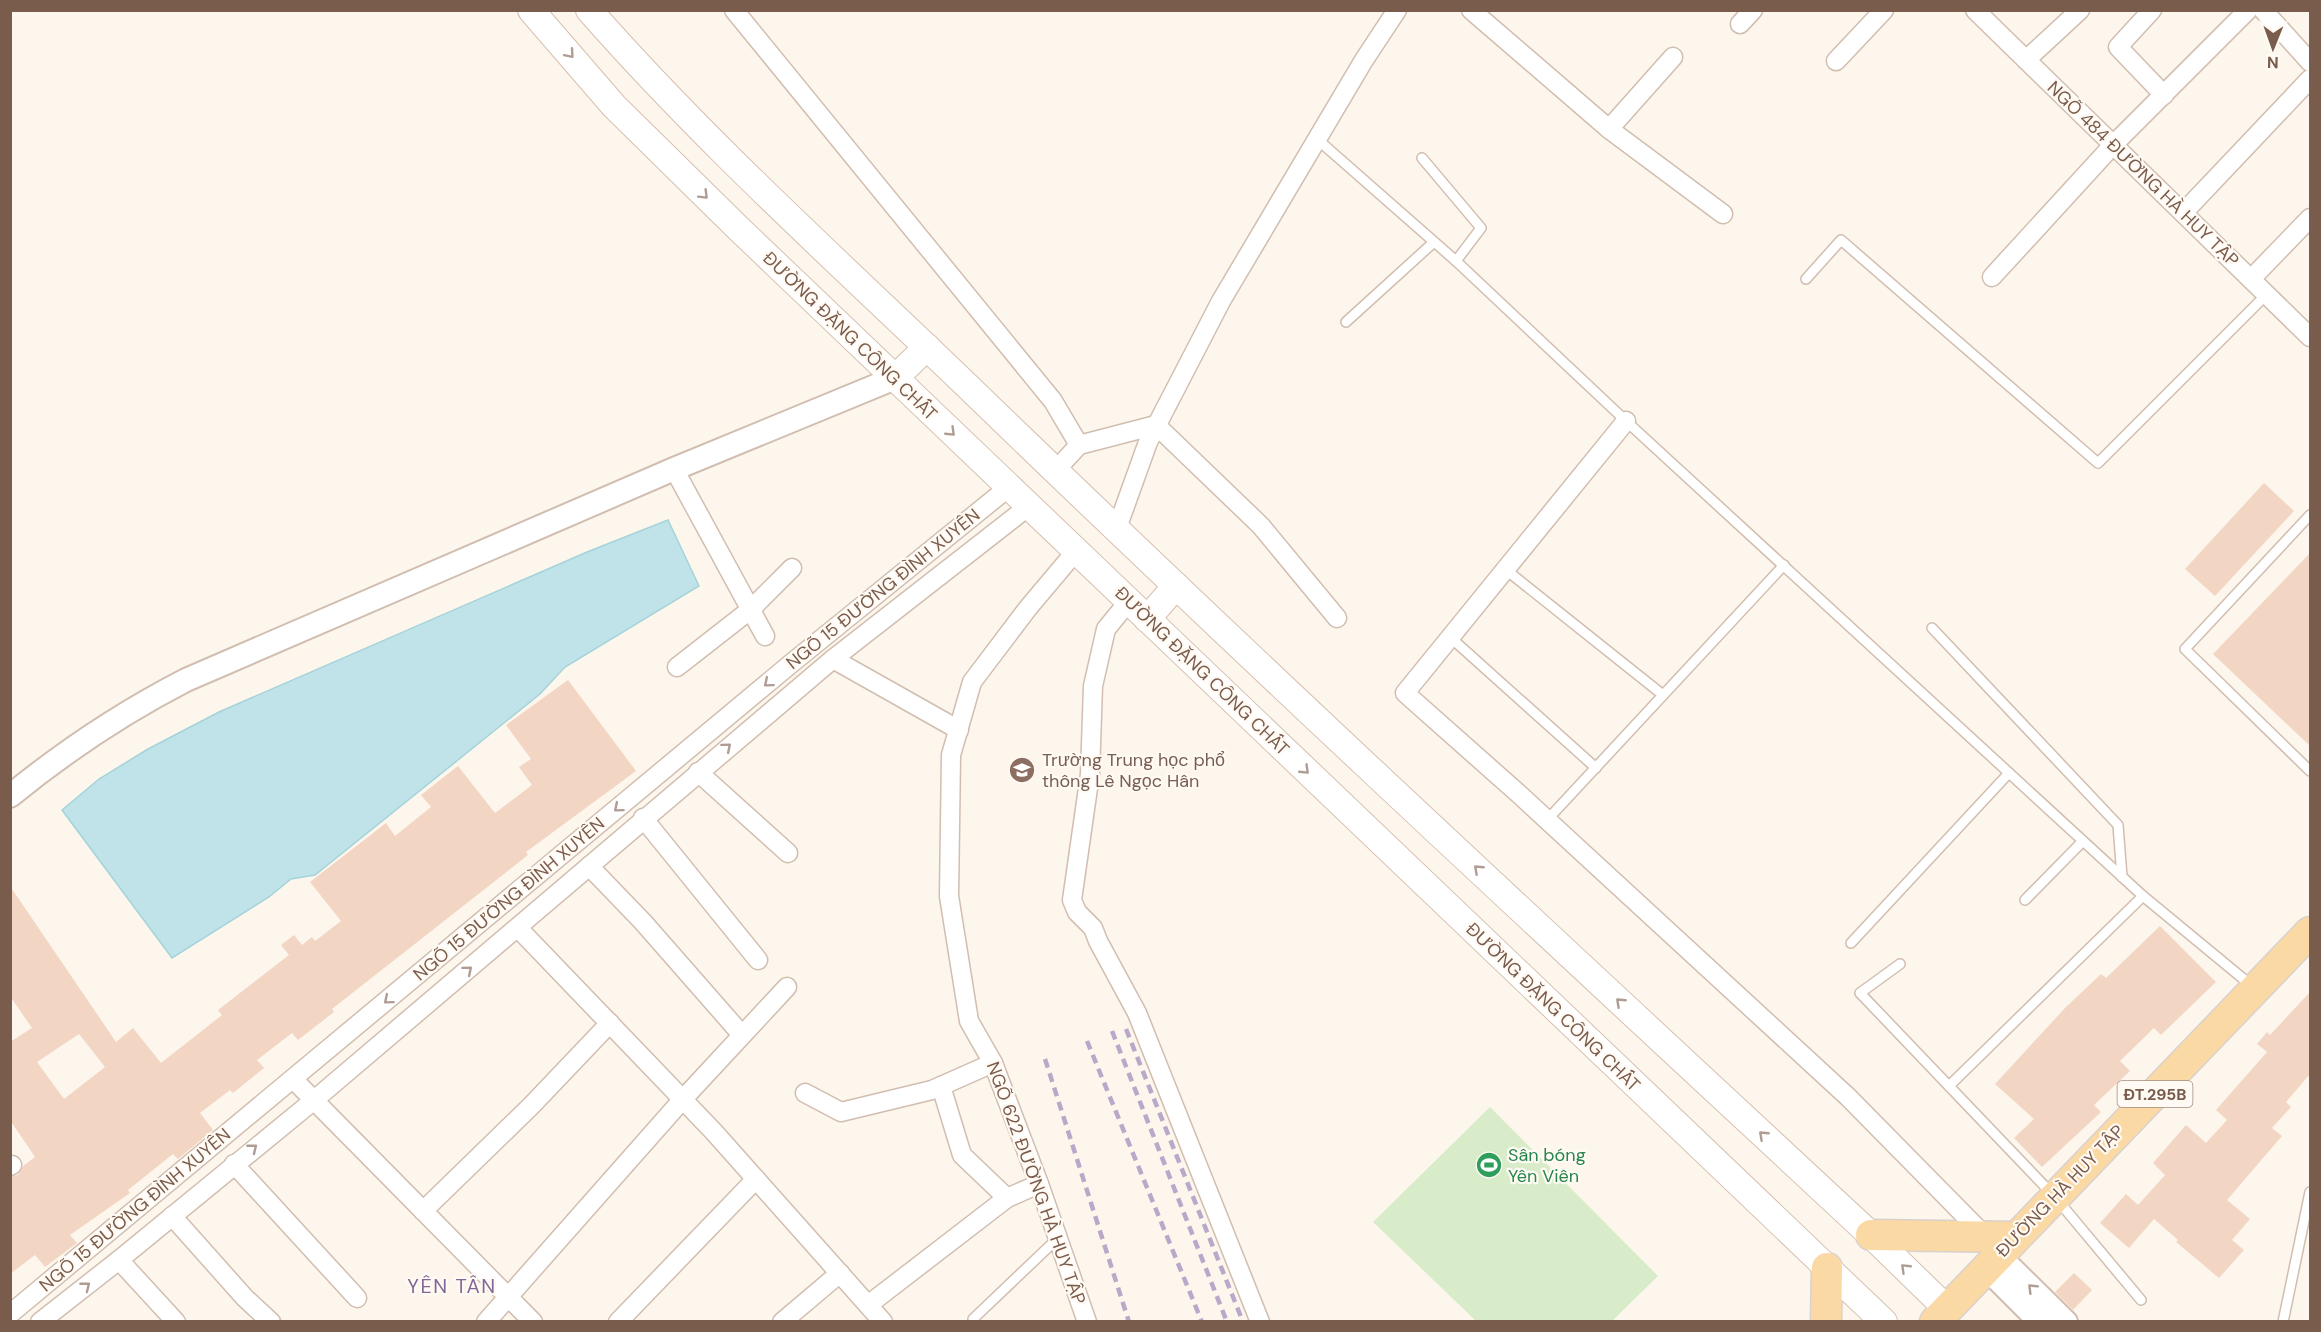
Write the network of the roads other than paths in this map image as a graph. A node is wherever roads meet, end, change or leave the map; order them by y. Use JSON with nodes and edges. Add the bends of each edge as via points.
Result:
{"nodes":[{"id":1,"x":531,"y":10,"type":"edge"},
{"id":2,"x":589,"y":10,"type":"edge"},
{"id":3,"x":734,"y":10,"type":"edge"},
{"id":4,"x":1397,"y":10,"type":"edge"},
{"id":5,"x":1471,"y":10,"type":"edge"},
{"id":6,"x":1753,"y":10,"type":"edge"},
{"id":7,"x":1884,"y":10,"type":"edge"},
{"id":8,"x":1975,"y":10,"type":"edge"},
{"id":9,"x":2080,"y":10,"type":"edge"},
{"id":10,"x":2152,"y":10,"type":"edge"},
{"id":11,"x":2248,"y":10,"type":"edge"},
{"id":12,"x":2263,"y":10,"type":"edge"},
{"id":13,"x":1740,"y":24,"type":"dead end"},
{"id":14,"x":1673,"y":57,"type":"dead end"},
{"id":15,"x":2026,"y":60,"type":"junction"},
{"id":16,"x":1836,"y":61,"type":"dead end"},
{"id":17,"x":2310,"y":62,"type":"edge"},
{"id":18,"x":2310,"y":79,"type":"edge"},
{"id":19,"x":2164,"y":95,"type":"junction"},
{"id":20,"x":1609,"y":129,"type":"junction"},
{"id":21,"x":1317,"y":140,"type":"junction"},
{"id":22,"x":2114,"y":145,"type":"junction"},
{"id":23,"x":1422,"y":158,"type":"dead end"},
{"id":24,"x":2183,"y":213,"type":"junction"},
{"id":25,"x":1723,"y":214,"type":"dead end"},
{"id":26,"x":2310,"y":218,"type":"edge"},
{"id":27,"x":1434,"y":242,"type":"junction"},
{"id":28,"x":1456,"y":261,"type":"junction"},
{"id":29,"x":1992,"y":277,"type":"dead end"},
{"id":30,"x":1806,"y":279,"type":"dead end"},
{"id":31,"x":2251,"y":279,"type":"junction"},
{"id":32,"x":2267,"y":294,"type":"junction"},
{"id":33,"x":1346,"y":322,"type":"dead end"},
{"id":34,"x":2310,"y":337,"type":"edge"},
{"id":35,"x":927,"y":347,"type":"junction"},
{"id":36,"x":895,"y":378,"type":"junction"},
{"id":37,"x":1626,"y":421,"type":"junction"},
{"id":38,"x":1156,"y":425,"type":"junction"},
{"id":39,"x":1079,"y":446,"type":"junction"},
{"id":40,"x":674,"y":469,"type":"junction"},
{"id":41,"x":1055,"y":471,"type":"junction"},
{"id":42,"x":1009,"y":487,"type":"junction"},
{"id":43,"x":1029,"y":506,"type":"junction"},
{"id":44,"x":2310,"y":515,"type":"edge"},
{"id":45,"x":1116,"y":531,"type":"junction"},
{"id":46,"x":1076,"y":551,"type":"junction"},
{"id":47,"x":1784,"y":565,"type":"junction"},
{"id":48,"x":792,"y":568,"type":"dead end"},
{"id":49,"x":1505,"y":569,"type":"junction"},
{"id":50,"x":1176,"y":586,"type":"junction"},
{"id":51,"x":1129,"y":601,"type":"junction"},
{"id":52,"x":750,"y":610,"type":"junction"},
{"id":53,"x":1337,"y":618,"type":"dead end"},
{"id":54,"x":1147,"y":619,"type":"junction"},
{"id":55,"x":1932,"y":628,"type":"dead end"},
{"id":56,"x":765,"y":636,"type":"dead end"},
{"id":57,"x":1450,"y":637,"type":"junction"},
{"id":58,"x":833,"y":659,"type":"junction"},
{"id":59,"x":676,"y":667,"type":"dead end"},
{"id":60,"x":1663,"y":695,"type":"junction"},
{"id":61,"x":958,"y":730,"type":"junction"},
{"id":62,"x":1596,"y":768,"type":"junction"},
{"id":63,"x":2310,"y":771,"type":"edge"},
{"id":64,"x":698,"y":772,"type":"junction"},
{"id":65,"x":2009,"y":773,"type":"junction"},
{"id":66,"x":649,"y":782,"type":"junction"},
{"id":67,"x":10,"y":796,"type":"edge"},
{"id":68,"x":664,"y":801,"type":"junction"},
{"id":69,"x":643,"y":819,"type":"junction"},
{"id":70,"x":1547,"y":820,"type":"junction"},
{"id":71,"x":2083,"y":841,"type":"junction"},
{"id":72,"x":788,"y":853,"type":"dead end"},
{"id":73,"x":589,"y":866,"type":"junction"},
{"id":74,"x":2122,"y":877,"type":"junction"},
{"id":75,"x":2143,"y":897,"type":"junction"},
{"id":76,"x":2025,"y":900,"type":"dead end"},
{"id":77,"x":518,"y":928,"type":"junction"},
{"id":78,"x":2310,"y":932,"type":"edge"},
{"id":79,"x":1851,"y":943,"type":"dead end"},
{"id":80,"x":758,"y":960,"type":"dead end"},
{"id":81,"x":1900,"y":964,"type":"dead end"},
{"id":82,"x":787,"y":987,"type":"dead end"},
{"id":83,"x":2256,"y":989,"type":"junction"},
{"id":84,"x":610,"y":1023,"type":"junction"},
{"id":85,"x":742,"y":1035,"type":"junction"},
{"id":86,"x":993,"y":1063,"type":"junction"},
{"id":87,"x":293,"y":1078,"type":"junction"},
{"id":88,"x":941,"y":1086,"type":"junction"},
{"id":89,"x":1949,"y":1086,"type":"junction"},
{"id":90,"x":805,"y":1093,"type":"dead end"},
{"id":91,"x":683,"y":1099,"type":"junction"},
{"id":92,"x":313,"y":1101,"type":"junction"},
{"id":93,"x":234,"y":1164,"type":"junction"},
{"id":94,"x":756,"y":1179,"type":"junction"},
{"id":95,"x":1039,"y":1184,"type":"junction"},
{"id":96,"x":2310,"y":1192,"type":"edge"},
{"id":97,"x":2055,"y":1197,"type":"junction"},
{"id":98,"x":1007,"y":1198,"type":"junction"},
{"id":99,"x":423,"y":1211,"type":"junction"},
{"id":100,"x":172,"y":1216,"type":"junction"},
{"id":101,"x":1871,"y":1235,"type":"junction"},
{"id":102,"x":1058,"y":1238,"type":"junction"},
{"id":103,"x":1996,"y":1249,"type":"junction"},
{"id":104,"x":119,"y":1260,"type":"junction"},
{"id":105,"x":1827,"y":1268,"type":"junction"},
{"id":106,"x":840,"y":1273,"type":"junction"},
{"id":107,"x":507,"y":1296,"type":"junction"},
{"id":108,"x":357,"y":1298,"type":"dead end"},
{"id":109,"x":2141,"y":1300,"type":"dead end"},
{"id":110,"x":868,"y":1305,"type":"junction"},
{"id":111,"x":10,"y":1314,"type":"edge"},
{"id":112,"x":1941,"y":1315,"type":"edge"},
{"id":113,"x":973,"y":1319,"type":"dead end"},
{"id":114,"x":40,"y":1322,"type":"edge"},
{"id":115,"x":176,"y":1322,"type":"edge"},
{"id":116,"x":271,"y":1322,"type":"edge"},
{"id":117,"x":486,"y":1322,"type":"edge"},
{"id":118,"x":532,"y":1322,"type":"edge"},
{"id":119,"x":618,"y":1322,"type":"edge"},
{"id":120,"x":782,"y":1322,"type":"edge"},
{"id":121,"x":883,"y":1322,"type":"edge"},
{"id":122,"x":1087,"y":1322,"type":"edge"},
{"id":123,"x":1260,"y":1322,"type":"edge"},
{"id":124,"x":1826,"y":1322,"type":"edge"},
{"id":125,"x":1884,"y":1322,"type":"edge"},
{"id":126,"x":2040,"y":1322,"type":"edge"},
{"id":127,"x":2066,"y":1322,"type":"edge"},
{"id":128,"x":2283,"y":1322,"type":"edge"}],
"edges":[{"from":1,"to":36,"type":"main road","name":"ĐƯỜNG ĐẶNG CÔNG CHẤT","one_way":true,"via":[[614,106]]},
{"from":2,"to":35,"type":"main road","via":[[714,144]]},
{"from":3,"to":39,"type":"street","via":[[1053,401]]},
{"from":4,"to":21,"type":"street"},
{"from":5,"to":20,"type":"street"},
{"from":6,"to":13,"type":"street"},
{"from":7,"to":16,"type":"street"},
{"from":8,"to":15,"type":"street","name":"NGÕ 484 ĐƯỜNG HÀ HUY TẬP"},
{"from":9,"to":15,"type":"street"},
{"from":10,"to":19,"type":"street","via":[[2118,47]]},
{"from":11,"to":19,"type":"street"},
{"from":12,"to":17,"type":"street"},
{"from":14,"to":20,"type":"street"},
{"from":15,"to":22,"type":"street","name":"NGÕ 484 ĐƯỜNG HÀ HUY TẬP"},
{"from":18,"to":24,"type":"street"},
{"from":19,"to":22,"type":"street"},
{"from":20,"to":25,"type":"street"},
{"from":21,"to":27,"type":"lane"},
{"from":21,"to":38,"type":"street","via":[[1221,301]]},
{"from":22,"to":24,"type":"street","name":"NGÕ 484 ĐƯỜNG HÀ HUY TẬP"},
{"from":22,"to":29,"type":"street"},
{"from":23,"to":28,"type":"lane","via":[[1481,228]]},
{"from":24,"to":31,"type":"street","name":"NGÕ 484 ĐƯỜNG HÀ HUY TẬP"},
{"from":26,"to":31,"type":"street"},
{"from":27,"to":28,"type":"lane"},
{"from":27,"to":33,"type":"lane"},
{"from":28,"to":37,"type":"lane"},
{"from":30,"to":32,"type":"lane","via":[[1841,240],[2098,463]]},
{"from":31,"to":32,"type":"street","name":"NGÕ 484 ĐƯỜNG HÀ HUY TẬP"},
{"from":32,"to":34,"type":"street","name":"NGÕ 484 ĐƯỜNG HÀ HUY TẬP"},
{"from":35,"to":36,"type":"main road"},
{"from":35,"to":41,"type":"main road"},
{"from":36,"to":40,"type":"street"},
{"from":36,"to":42,"type":"main road","name":"ĐƯỜNG ĐẶNG CÔNG CHẤT","one_way":true},
{"from":37,"to":47,"type":"lane"},
{"from":37,"to":49,"type":"street"},
{"from":38,"to":39,"type":"street"},
{"from":38,"to":45,"type":"street"},
{"from":38,"to":53,"type":"street","via":[[1261,526]]},
{"from":39,"to":41,"type":"street"},
{"from":40,"to":52,"type":"street"},
{"from":40,"to":67,"type":"street","via":[[186,680],[87,737]]},
{"from":41,"to":45,"type":"main road"},
{"from":42,"to":43,"type":"main road","name":"ĐƯỜNG ĐẶNG CÔNG CHẤT"},
{"from":42,"to":66,"type":"street","name":"NGÕ 15 ĐƯỜNG ĐÌNH XUYÊN","one_way":true},
{"from":43,"to":46,"type":"main road","name":"ĐƯỜNG ĐẶNG CÔNG CHẤT"},
{"from":43,"to":58,"type":"street","name":"NGÕ 15 ĐƯỜNG ĐÌNH XUYÊN"},
{"from":44,"to":63,"type":"lane","via":[[2185,649]]},
{"from":45,"to":50,"type":"main road"},
{"from":46,"to":51,"type":"main road","name":"ĐƯỜNG ĐẶNG CÔNG CHẤT"},
{"from":46,"to":61,"type":"street","name":"NGÕ 622 ĐƯỜNG HÀ HUY TẬP","via":[[972,682]]},
{"from":47,"to":60,"type":"lane"},
{"from":47,"to":65,"type":"lane"},
{"from":48,"to":52,"type":"street"},
{"from":49,"to":57,"type":"street"},
{"from":49,"to":60,"type":"lane"},
{"from":50,"to":54,"type":"main road"},
{"from":101,"to":50,"type":"main road","one_way":true},
{"from":51,"to":54,"type":"main road","name":"ĐƯỜNG ĐẶNG CÔNG CHẤT"},
{"from":51,"to":123,"type":"street","via":[[1106,629],[1094,686],[1090,774],[1072,900],[1077,912],[1093,928],[1137,1013]]},
{"from":52,"to":56,"type":"street"},
{"from":52,"to":59,"type":"street"},
{"from":54,"to":105,"type":"main road","name":"ĐƯỜNG ĐẶNG CÔNG CHẤT","one_way":true},
{"from":55,"to":74,"type":"lane","via":[[2118,825]]},
{"from":57,"to":62,"type":"lane"},
{"from":57,"to":70,"type":"street","via":[[1405,693]]},
{"from":58,"to":61,"type":"street"},
{"from":64,"to":58,"type":"street","name":"NGÕ 15 ĐƯỜNG ĐÌNH XUYÊN","one_way":true},
{"from":60,"to":62,"type":"lane"},
{"from":61,"to":86,"type":"street","name":"NGÕ 622 ĐƯỜNG HÀ HUY TẬP","via":[[951,755],[949,896],[969,1021]]},
{"from":62,"to":70,"type":"lane"},
{"from":64,"to":68,"type":"street","name":"NGÕ 15 ĐƯỜNG ĐÌNH XUYÊN"},
{"from":64,"to":72,"type":"street"},
{"from":65,"to":71,"type":"lane"},
{"from":65,"to":79,"type":"lane"},
{"from":66,"to":68,"type":"street"},
{"from":66,"to":87,"type":"street","name":"NGÕ 15 ĐƯỜNG ĐÌNH XUYÊN","one_way":true},
{"from":68,"to":69,"type":"street","name":"NGÕ 15 ĐƯỜNG ĐÌNH XUYÊN"},
{"from":69,"to":73,"type":"street","name":"NGÕ 15 ĐƯỜNG ĐÌNH XUYÊN"},
{"from":69,"to":80,"type":"street"},
{"from":70,"to":103,"type":"street","via":[[1848,1097]]},
{"from":71,"to":74,"type":"lane"},
{"from":71,"to":76,"type":"lane"},
{"from":73,"to":77,"type":"street","name":"NGÕ 15 ĐƯỜNG ĐÌNH XUYÊN"},
{"from":73,"to":85,"type":"street"},
{"from":74,"to":75,"type":"lane"},
{"from":75,"to":83,"type":"lane"},
{"from":75,"to":89,"type":"lane"},
{"from":77,"to":84,"type":"street"},
{"from":92,"to":77,"type":"street","name":"NGÕ 15 ĐƯỜNG ĐÌNH XUYÊN","one_way":true},
{"from":78,"to":83,"type":"main road","name":"ĐƯỜNG HÀ HUY TẬP","number":"ĐT.295B"},
{"from":81,"to":89,"type":"lane","via":[[1860,993]]},
{"from":82,"to":85,"type":"street"},
{"from":83,"to":97,"type":"main road","name":"ĐƯỜNG HÀ HUY TẬP","number":"ĐT.295B"},
{"from":84,"to":91,"type":"street"},
{"from":84,"to":99,"type":"street"},
{"from":85,"to":91,"type":"street"},
{"from":86,"to":88,"type":"street"},
{"from":86,"to":95,"type":"street","name":"NGÕ 622 ĐƯỜNG HÀ HUY TẬP"},
{"from":87,"to":92,"type":"street"},
{"from":87,"to":111,"type":"street","name":"NGÕ 15 ĐƯỜNG ĐÌNH XUYÊN"},
{"from":88,"to":90,"type":"street","via":[[841,1113]]},
{"from":88,"to":98,"type":"street","via":[[962,1155]]},
{"from":89,"to":97,"type":"lane"},
{"from":91,"to":94,"type":"street"},
{"from":91,"to":107,"type":"street"},
{"from":93,"to":92,"type":"street","name":"NGÕ 15 ĐƯỜNG ĐÌNH XUYÊN","one_way":true},
{"from":92,"to":99,"type":"street"},
{"from":93,"to":100,"type":"street","name":"NGÕ 15 ĐƯỜNG ĐÌNH XUYÊN"},
{"from":93,"to":108,"type":"street"},
{"from":94,"to":106,"type":"street"},
{"from":94,"to":119,"type":"street"},
{"from":95,"to":98,"type":"street"},
{"from":95,"to":102,"type":"street","name":"NGÕ 622 ĐƯỜNG HÀ HUY TẬP"},
{"from":96,"to":128,"type":"lane"},
{"from":97,"to":103,"type":"main road","name":"ĐƯỜNG HÀ HUY TẬP","number":"ĐT.295B"},
{"from":97,"to":109,"type":"lane"},
{"from":98,"to":110,"type":"street"},
{"from":99,"to":107,"type":"street"},
{"from":100,"to":104,"type":"street","name":"NGÕ 15 ĐƯỜNG ĐÌNH XUYÊN"},
{"from":100,"to":116,"type":"street"},
{"from":101,"to":103,"type":"main road"},
{"from":112,"to":101,"type":"main road","one_way":true},
{"from":102,"to":113,"type":"lane"},
{"from":102,"to":122,"type":"street","name":"NGÕ 622 ĐƯỜNG HÀ HUY TẬP"},
{"from":103,"to":112,"type":"main road","name":"ĐƯỜNG HÀ HUY TẬP","number":"ĐT.295B"},
{"from":103,"to":126,"type":"street"},
{"from":127,"to":103,"type":"street","one_way":true},
{"from":114,"to":104,"type":"street","name":"NGÕ 15 ĐƯỜNG ĐÌNH XUYÊN","one_way":true},
{"from":104,"to":115,"type":"street"},
{"from":105,"to":124,"type":"main road"},
{"from":105,"to":125,"type":"main road","name":"ĐƯỜNG ĐẶNG CÔNG CHẤT"},
{"from":106,"to":110,"type":"street"},
{"from":106,"to":120,"type":"street"},
{"from":107,"to":117,"type":"street"},
{"from":107,"to":118,"type":"street"},
{"from":110,"to":121,"type":"street"}]}
